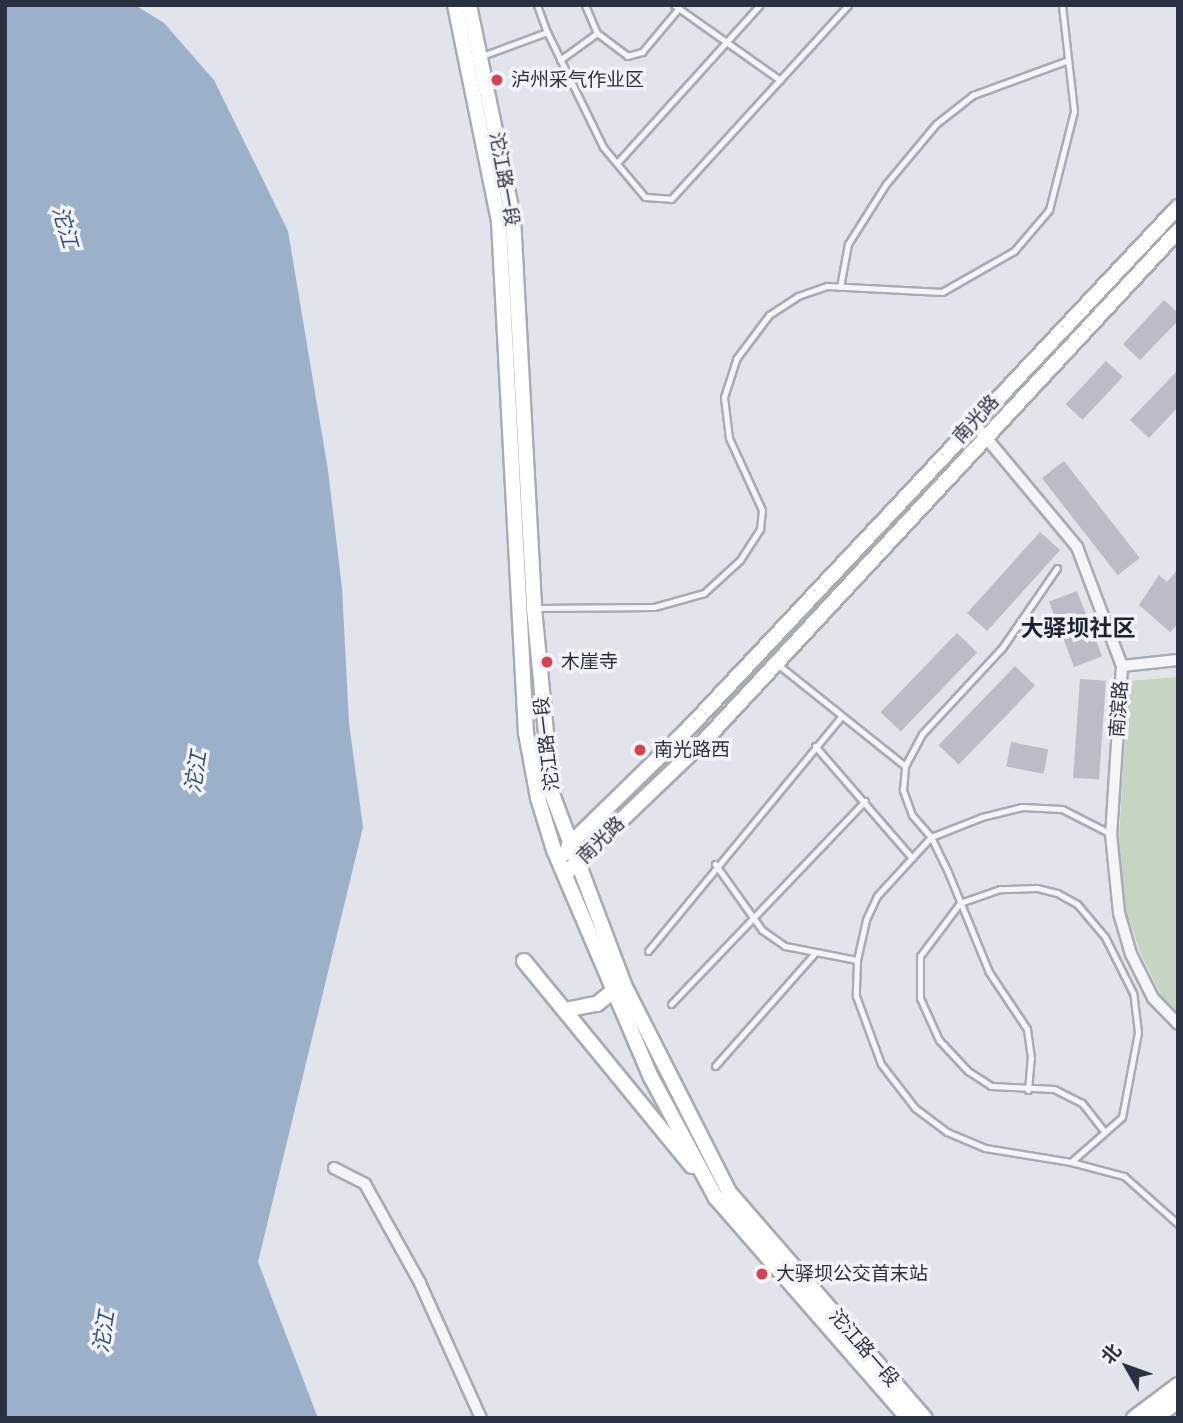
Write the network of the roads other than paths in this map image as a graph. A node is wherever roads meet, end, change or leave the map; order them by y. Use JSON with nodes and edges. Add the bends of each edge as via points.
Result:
{"nodes":[{"id":1,"x":455,"y":5,"type":"edge"},
{"id":2,"x":469,"y":5,"type":"edge"},
{"id":3,"x":537,"y":5,"type":"edge"},
{"id":4,"x":585,"y":5,"type":"edge"},
{"id":5,"x":760,"y":5,"type":"edge"},
{"id":6,"x":848,"y":5,"type":"edge"},
{"id":7,"x":1062,"y":5,"type":"edge"},
{"id":8,"x":676,"y":7,"type":"edge"},
{"id":9,"x":547,"y":32,"type":"junction"},
{"id":10,"x":597,"y":33,"type":"junction"},
{"id":11,"x":724,"y":45,"type":"junction"},
{"id":12,"x":476,"y":57,"type":"junction"},
{"id":13,"x":560,"y":60,"type":"junction"},
{"id":14,"x":1066,"y":61,"type":"junction"},
{"id":15,"x":780,"y":80,"type":"junction"},
{"id":16,"x":617,"y":163,"type":"junction"},
{"id":17,"x":1178,"y":207,"type":"edge"},
{"id":18,"x":1178,"y":232,"type":"edge"},
{"id":19,"x":840,"y":287,"type":"junction"},
{"id":20,"x":974,"y":422,"type":"junction"},
{"id":21,"x":985,"y":434,"type":"junction"},
{"id":22,"x":1057,"y":568,"type":"dead end"},
{"id":23,"x":519,"y":606,"type":"junction"},
{"id":24,"x":534,"y":608,"type":"junction"},
{"id":25,"x":1178,"y":660,"type":"edge"},
{"id":26,"x":775,"y":663,"type":"junction"},
{"id":27,"x":1122,"y":666,"type":"junction"},
{"id":28,"x":840,"y":718,"type":"junction"},
{"id":29,"x":815,"y":746,"type":"junction"},
{"id":30,"x":905,"y":766,"type":"junction"},
{"id":31,"x":864,"y":801,"type":"junction"},
{"id":32,"x":1111,"y":834,"type":"junction"},
{"id":33,"x":931,"y":837,"type":"junction"},
{"id":34,"x":569,"y":845,"type":"junction"},
{"id":35,"x":912,"y":858,"type":"junction"},
{"id":36,"x":715,"y":864,"type":"junction"},
{"id":37,"x":575,"y":865,"type":"junction"},
{"id":38,"x":562,"y":875,"type":"junction"},
{"id":39,"x":960,"y":903,"type":"junction"},
{"id":40,"x":755,"y":920,"type":"junction"},
{"id":41,"x":648,"y":951,"type":"dead end"},
{"id":42,"x":816,"y":952,"type":"junction"},
{"id":43,"x":857,"y":960,"type":"junction"},
{"id":44,"x":524,"y":961,"type":"dead end"},
{"id":45,"x":613,"y":991,"type":"junction"},
{"id":46,"x":671,"y":1004,"type":"dead end"},
{"id":47,"x":565,"y":1010,"type":"junction"},
{"id":48,"x":1178,"y":1024,"type":"edge"},
{"id":49,"x":715,"y":1066,"type":"dead end"},
{"id":50,"x":1028,"y":1090,"type":"junction"},
{"id":51,"x":1105,"y":1132,"type":"junction"},
{"id":52,"x":1071,"y":1162,"type":"junction"},
{"id":53,"x":334,"y":1168,"type":"dead end"},
{"id":54,"x":722,"y":1195,"type":"junction"},
{"id":55,"x":1178,"y":1224,"type":"edge"},
{"id":56,"x":1178,"y":1385,"type":"edge"},
{"id":57,"x":1178,"y":1401,"type":"edge"},
{"id":58,"x":481,"y":1418,"type":"edge"},
{"id":59,"x":908,"y":1418,"type":"edge"},
{"id":60,"x":925,"y":1418,"type":"edge"},
{"id":61,"x":1134,"y":1418,"type":"edge"},
{"id":62,"x":1155,"y":1418,"type":"edge"}],
"edges":[{"from":1,"to":12,"type":"street","name":"沱江路一段"},
{"from":2,"to":12,"type":"street","name":"沱江路一段"},
{"from":3,"to":9,"type":"lane"},
{"from":4,"to":10,"type":"lane"},
{"from":5,"to":11,"type":"lane"},
{"from":6,"to":15,"type":"lane"},
{"from":7,"to":14,"type":"lane"},
{"from":8,"to":10,"type":"lane","via":[[642,52],[627,56]]},
{"from":8,"to":11,"type":"lane"},
{"from":9,"to":12,"type":"lane"},
{"from":9,"to":13,"type":"lane"},
{"from":10,"to":13,"type":"lane"},
{"from":11,"to":15,"type":"lane"},
{"from":11,"to":16,"type":"lane"},
{"from":12,"to":23,"type":"street","name":"沱江路一段","via":[[499,222]]},
{"from":12,"to":24,"type":"street","name":"沱江路一段","via":[[513,218]]},
{"from":13,"to":16,"type":"lane","via":[[603,146]]},
{"from":14,"to":19,"type":"lane","via":[[973,95],[936,124],[886,184],[848,244]]},
{"from":14,"to":19,"type":"lane","via":[[1074,111],[1067,152],[1049,210],[1014,251],[942,292]]},
{"from":15,"to":16,"type":"lane","via":[[671,199],[645,197]]},
{"from":17,"to":20,"type":"street","name":"南光路"},
{"from":18,"to":21,"type":"street","name":"南光路"},
{"from":19,"to":24,"type":"lane","via":[[827,286],[798,296],[769,316],[736,359],[724,397],[729,438],[762,510],[760,529],[740,561],[704,593],[654,607]]},
{"from":20,"to":21,"type":"street","name":"南滨路"},
{"from":20,"to":34,"type":"street","name":"南光路","via":[[687,730]]},
{"from":21,"to":26,"type":"street","name":"南光路"},
{"from":21,"to":27,"type":"street","name":"南滨路","via":[[1077,547]]},
{"from":22,"to":30,"type":"lane","via":[[1002,648],[922,734]]},
{"from":23,"to":24,"type":"lane"},
{"from":23,"to":38,"type":"street","name":"沱江路一段","via":[[526,733],[538,798]]},
{"from":24,"to":34,"type":"street","name":"沱江路一段","via":[[552,794]]},
{"from":25,"to":27,"type":"street"},
{"from":26,"to":28,"type":"lane"},
{"from":26,"to":37,"type":"street","name":"南光路","via":[[705,740]]},
{"from":27,"to":32,"type":"street","name":"南滨路"},
{"from":28,"to":29,"type":"lane"},
{"from":28,"to":30,"type":"lane"},
{"from":29,"to":31,"type":"lane"},
{"from":29,"to":36,"type":"lane"},
{"from":30,"to":33,"type":"lane","via":[[903,790],[912,815]]},
{"from":31,"to":35,"type":"lane"},
{"from":31,"to":40,"type":"lane"},
{"from":32,"to":33,"type":"lane","via":[[1062,809],[1022,807]]},
{"from":32,"to":48,"type":"street","name":"南滨路","via":[[1119,913],[1131,954],[1153,998]]},
{"from":33,"to":35,"type":"lane"},
{"from":33,"to":39,"type":"lane"},
{"from":34,"to":37,"type":"street","name":"沱江路一段"},
{"from":34,"to":38,"type":"street","name":"南光路"},
{"from":35,"to":43,"type":"lane","via":[[877,896]]},
{"from":36,"to":40,"type":"lane"},
{"from":36,"to":41,"type":"lane"},
{"from":37,"to":38,"type":"street","name":"南光路"},
{"from":37,"to":54,"type":"street","name":"沱江路一段"},
{"from":38,"to":45,"type":"street","name":"沱江路一段"},
{"from":39,"to":50,"type":"lane","via":[[989,972],[1027,1029],[1031,1058]]},
{"from":39,"to":50,"type":"lane","via":[[920,956],[919,998],[939,1040],[968,1071],[991,1086]]},
{"from":39,"to":51,"type":"lane","via":[[1000,889],[1037,888],[1077,904],[1105,937],[1133,993],[1138,1032],[1122,1117]]},
{"from":40,"to":42,"type":"lane","via":[[785,946]]},
{"from":40,"to":46,"type":"lane"},
{"from":42,"to":43,"type":"lane"},
{"from":42,"to":49,"type":"lane"},
{"from":43,"to":52,"type":"lane","via":[[856,996],[881,1064],[915,1108],[947,1132],[985,1147]]},
{"from":44,"to":47,"type":"street"},
{"from":45,"to":47,"type":"street","via":[[597,1004]]},
{"from":45,"to":54,"type":"street","name":"沱江路一段","via":[[651,1077]]},
{"from":47,"to":54,"type":"street"},
{"from":50,"to":51,"type":"lane","via":[[1054,1089],[1083,1103]]},
{"from":51,"to":52,"type":"lane"},
{"from":52,"to":55,"type":"lane","via":[[1124,1176]]},
{"from":53,"to":58,"type":"street","via":[[366,1184],[420,1283]]},
{"from":54,"to":59,"type":"street","name":"沱江路一段"},
{"from":54,"to":60,"type":"street","name":"沱江路一段"},
{"from":56,"to":61,"type":"street"},
{"from":57,"to":62,"type":"street"}]}
